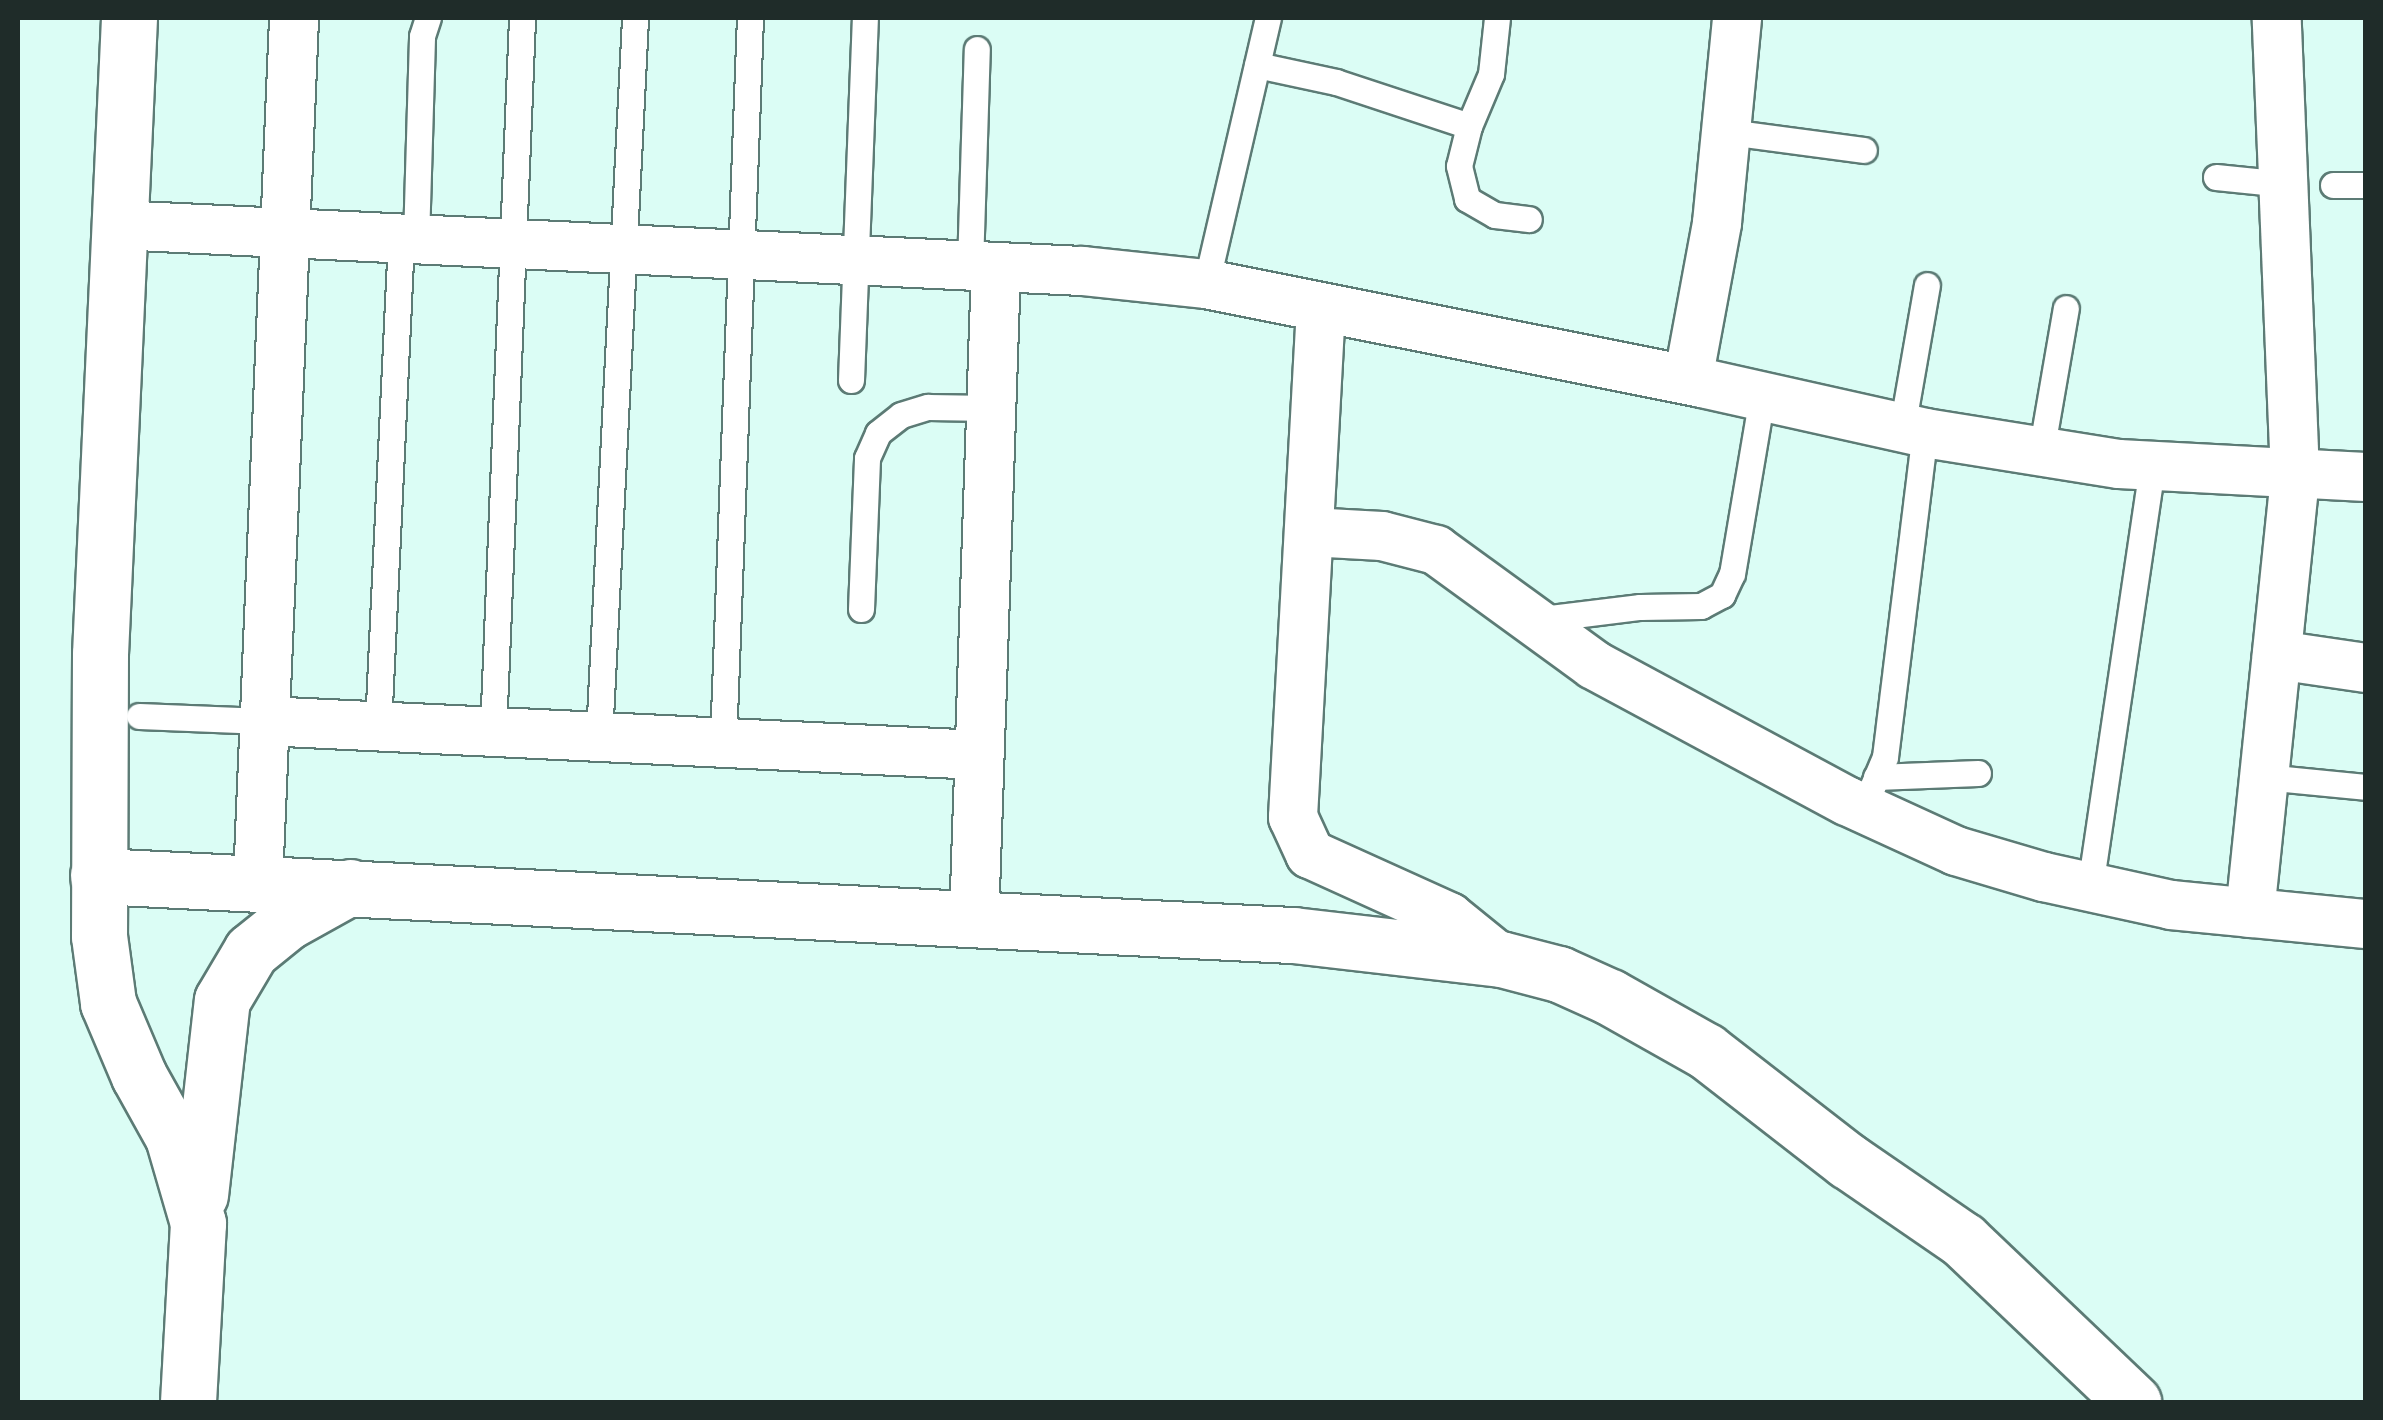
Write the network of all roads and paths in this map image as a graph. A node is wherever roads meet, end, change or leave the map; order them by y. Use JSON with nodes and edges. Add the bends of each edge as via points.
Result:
{"nodes":[{"id":1,"x":128,"y":18,"type":"edge"},
{"id":2,"x":294,"y":18,"type":"edge"},
{"id":3,"x":428,"y":18,"type":"edge"},
{"id":4,"x":522,"y":18,"type":"edge"},
{"id":5,"x":635,"y":18,"type":"edge"},
{"id":6,"x":750,"y":18,"type":"edge"},
{"id":7,"x":865,"y":18,"type":"edge"},
{"id":8,"x":1268,"y":18,"type":"edge"},
{"id":9,"x":1497,"y":18,"type":"edge"},
{"id":10,"x":1737,"y":18,"type":"edge"},
{"id":11,"x":2277,"y":18,"type":"edge"},
{"id":12,"x":977,"y":49,"type":"dead end"},
{"id":13,"x":1257,"y":65,"type":"junction"},
{"id":14,"x":1469,"y":126,"type":"junction"},
{"id":15,"x":1729,"y":132,"type":"junction"},
{"id":16,"x":1864,"y":150,"type":"dead end"},
{"id":17,"x":2216,"y":178,"type":"dead end"},
{"id":18,"x":2285,"y":184,"type":"junction"},
{"id":19,"x":2332,"y":185,"type":"dead end"},
{"id":20,"x":2366,"y":186,"type":"edge"},
{"id":21,"x":1529,"y":219,"type":"dead end"},
{"id":22,"x":117,"y":226,"type":"junction"},
{"id":23,"x":284,"y":234,"type":"junction"},
{"id":24,"x":408,"y":239,"type":"junction"},
{"id":25,"x":512,"y":244,"type":"junction"},
{"id":26,"x":623,"y":250,"type":"junction"},
{"id":27,"x":739,"y":255,"type":"junction"},
{"id":28,"x":856,"y":260,"type":"junction"},
{"id":29,"x":983,"y":266,"type":"junction"},
{"id":30,"x":1206,"y":284,"type":"junction"},
{"id":31,"x":1926,"y":285,"type":"dead end"},
{"id":32,"x":1321,"y":308,"type":"junction"},
{"id":33,"x":2066,"y":308,"type":"dead end"},
{"id":34,"x":850,"y":380,"type":"dead end"},
{"id":35,"x":1688,"y":380,"type":"junction"},
{"id":36,"x":1762,"y":397,"type":"junction"},
{"id":37,"x":991,"y":408,"type":"junction"},
{"id":38,"x":1914,"y":431,"type":"junction"},
{"id":39,"x":2041,"y":452,"type":"junction"},
{"id":40,"x":2152,"y":466,"type":"junction"},
{"id":41,"x":2295,"y":475,"type":"junction"},
{"id":42,"x":2366,"y":477,"type":"edge"},
{"id":43,"x":1309,"y":532,"type":"junction"},
{"id":44,"x":862,"y":609,"type":"dead end"},
{"id":45,"x":1534,"y":620,"type":"junction"},
{"id":46,"x":2277,"y":655,"type":"junction"},
{"id":47,"x":2366,"y":668,"type":"edge"},
{"id":48,"x":139,"y":716,"type":"dead end"},
{"id":49,"x":264,"y":721,"type":"junction"},
{"id":50,"x":378,"y":727,"type":"junction"},
{"id":51,"x":493,"y":732,"type":"junction"},
{"id":52,"x":599,"y":737,"type":"junction"},
{"id":53,"x":723,"y":742,"type":"junction"},
{"id":54,"x":980,"y":755,"type":"junction"},
{"id":55,"x":1978,"y":773,"type":"dead end"},
{"id":56,"x":2264,"y":777,"type":"junction"},
{"id":57,"x":2366,"y":787,"type":"edge"},
{"id":58,"x":1870,"y":793,"type":"junction"},
{"id":59,"x":98,"y":876,"type":"junction"},
{"id":60,"x":258,"y":882,"type":"junction"},
{"id":61,"x":350,"y":887,"type":"junction"},
{"id":62,"x":2090,"y":887,"type":"junction"},
{"id":63,"x":2250,"y":913,"type":"junction"},
{"id":64,"x":974,"y":921,"type":"junction"},
{"id":65,"x":2366,"y":924,"type":"edge"},
{"id":66,"x":1501,"y":959,"type":"junction"},
{"id":67,"x":198,"y":1223,"type":"junction"},
{"id":68,"x":188,"y":1402,"type":"edge"},
{"id":69,"x":2134,"y":1402,"type":"edge"}],
"edges":[{"from":1,"to":22,"type":"street"},
{"from":2,"to":23,"type":"street"},
{"from":3,"to":24,"type":"lane"},
{"from":4,"to":25,"type":"lane"},
{"from":5,"to":26,"type":"lane"},
{"from":6,"to":27,"type":"lane"},
{"from":7,"to":28,"type":"lane"},
{"from":8,"to":13,"type":"lane"},
{"from":9,"to":14,"type":"lane","via":[[1491,74]]},
{"from":10,"to":15,"type":"street"},
{"from":11,"to":18,"type":"street"},
{"from":12,"to":29,"type":"lane"},
{"from":13,"to":14,"type":"lane","via":[[1336,82]]},
{"from":13,"to":30,"type":"lane"},
{"from":14,"to":21,"type":"lane","via":[[1460,166],[1468,199],[1496,215]]},
{"from":15,"to":16,"type":"lane"},
{"from":15,"to":35,"type":"street"},
{"from":17,"to":18,"type":"lane"},
{"from":18,"to":41,"type":"street"},
{"from":19,"to":20,"type":"lane"},
{"from":22,"to":23,"type":"street"},
{"from":22,"to":59,"type":"street"},
{"from":23,"to":24,"type":"street"},
{"from":23,"to":49,"type":"street"},
{"from":24,"to":25,"type":"street"},
{"from":24,"to":50,"type":"lane"},
{"from":25,"to":26,"type":"street"},
{"from":25,"to":51,"type":"lane"},
{"from":26,"to":27,"type":"street"},
{"from":26,"to":52,"type":"lane"},
{"from":27,"to":28,"type":"street"},
{"from":27,"to":53,"type":"lane"},
{"from":28,"to":29,"type":"street"},
{"from":28,"to":34,"type":"lane"},
{"from":29,"to":30,"type":"street"},
{"from":29,"to":37,"type":"street"},
{"from":30,"to":32,"type":"street"},
{"from":31,"to":38,"type":"lane"},
{"from":32,"to":35,"type":"street"},
{"from":32,"to":43,"type":"street"},
{"from":33,"to":39,"type":"lane"},
{"from":35,"to":36,"type":"street"},
{"from":36,"to":38,"type":"street"},
{"from":36,"to":45,"type":"lane","via":[[1732,574],[1722,595],[1702,606]]},
{"from":37,"to":44,"type":"lane","via":[[928,407],[878,433],[867,458]]},
{"from":37,"to":54,"type":"street"},
{"from":38,"to":39,"type":"street"},
{"from":38,"to":58,"type":"lane","via":[[1885,757]]},
{"from":39,"to":40,"type":"street"},
{"from":40,"to":41,"type":"street"},
{"from":40,"to":62,"type":"lane"},
{"from":41,"to":42,"type":"street"},
{"from":41,"to":46,"type":"street"},
{"from":43,"to":45,"type":"street","via":[[1382,536],[1436,550]]},
{"from":43,"to":66,"type":"street","via":[[1293,817],[1310,854],[1449,917]]},
{"from":45,"to":58,"type":"street","via":[[1594,665]]},
{"from":46,"to":47,"type":"street"},
{"from":46,"to":56,"type":"street"},
{"from":48,"to":49,"type":"lane"},
{"from":49,"to":50,"type":"street"},
{"from":49,"to":60,"type":"street"},
{"from":50,"to":51,"type":"street"},
{"from":51,"to":52,"type":"street"},
{"from":52,"to":53,"type":"street"},
{"from":53,"to":54,"type":"street"},
{"from":54,"to":64,"type":"street"},
{"from":55,"to":58,"type":"lane"},
{"from":56,"to":57,"type":"lane"},
{"from":56,"to":63,"type":"street"},
{"from":58,"to":62,"type":"street","via":[[1956,851]]},
{"from":59,"to":60,"type":"street"},
{"from":59,"to":67,"type":"street","via":[[108,1003],[173,1137]]},
{"from":60,"to":61,"type":"street"},
{"from":61,"to":64,"type":"street"},
{"from":61,"to":67,"type":"street","via":[[251,950],[222,1000]]},
{"from":62,"to":63,"type":"street"},
{"from":63,"to":65,"type":"street"},
{"from":64,"to":66,"type":"street","via":[[1294,936]]},
{"from":66,"to":69,"type":"street","via":[[1593,989],[1706,1051],[1963,1240]]},
{"from":67,"to":68,"type":"street"}]}
